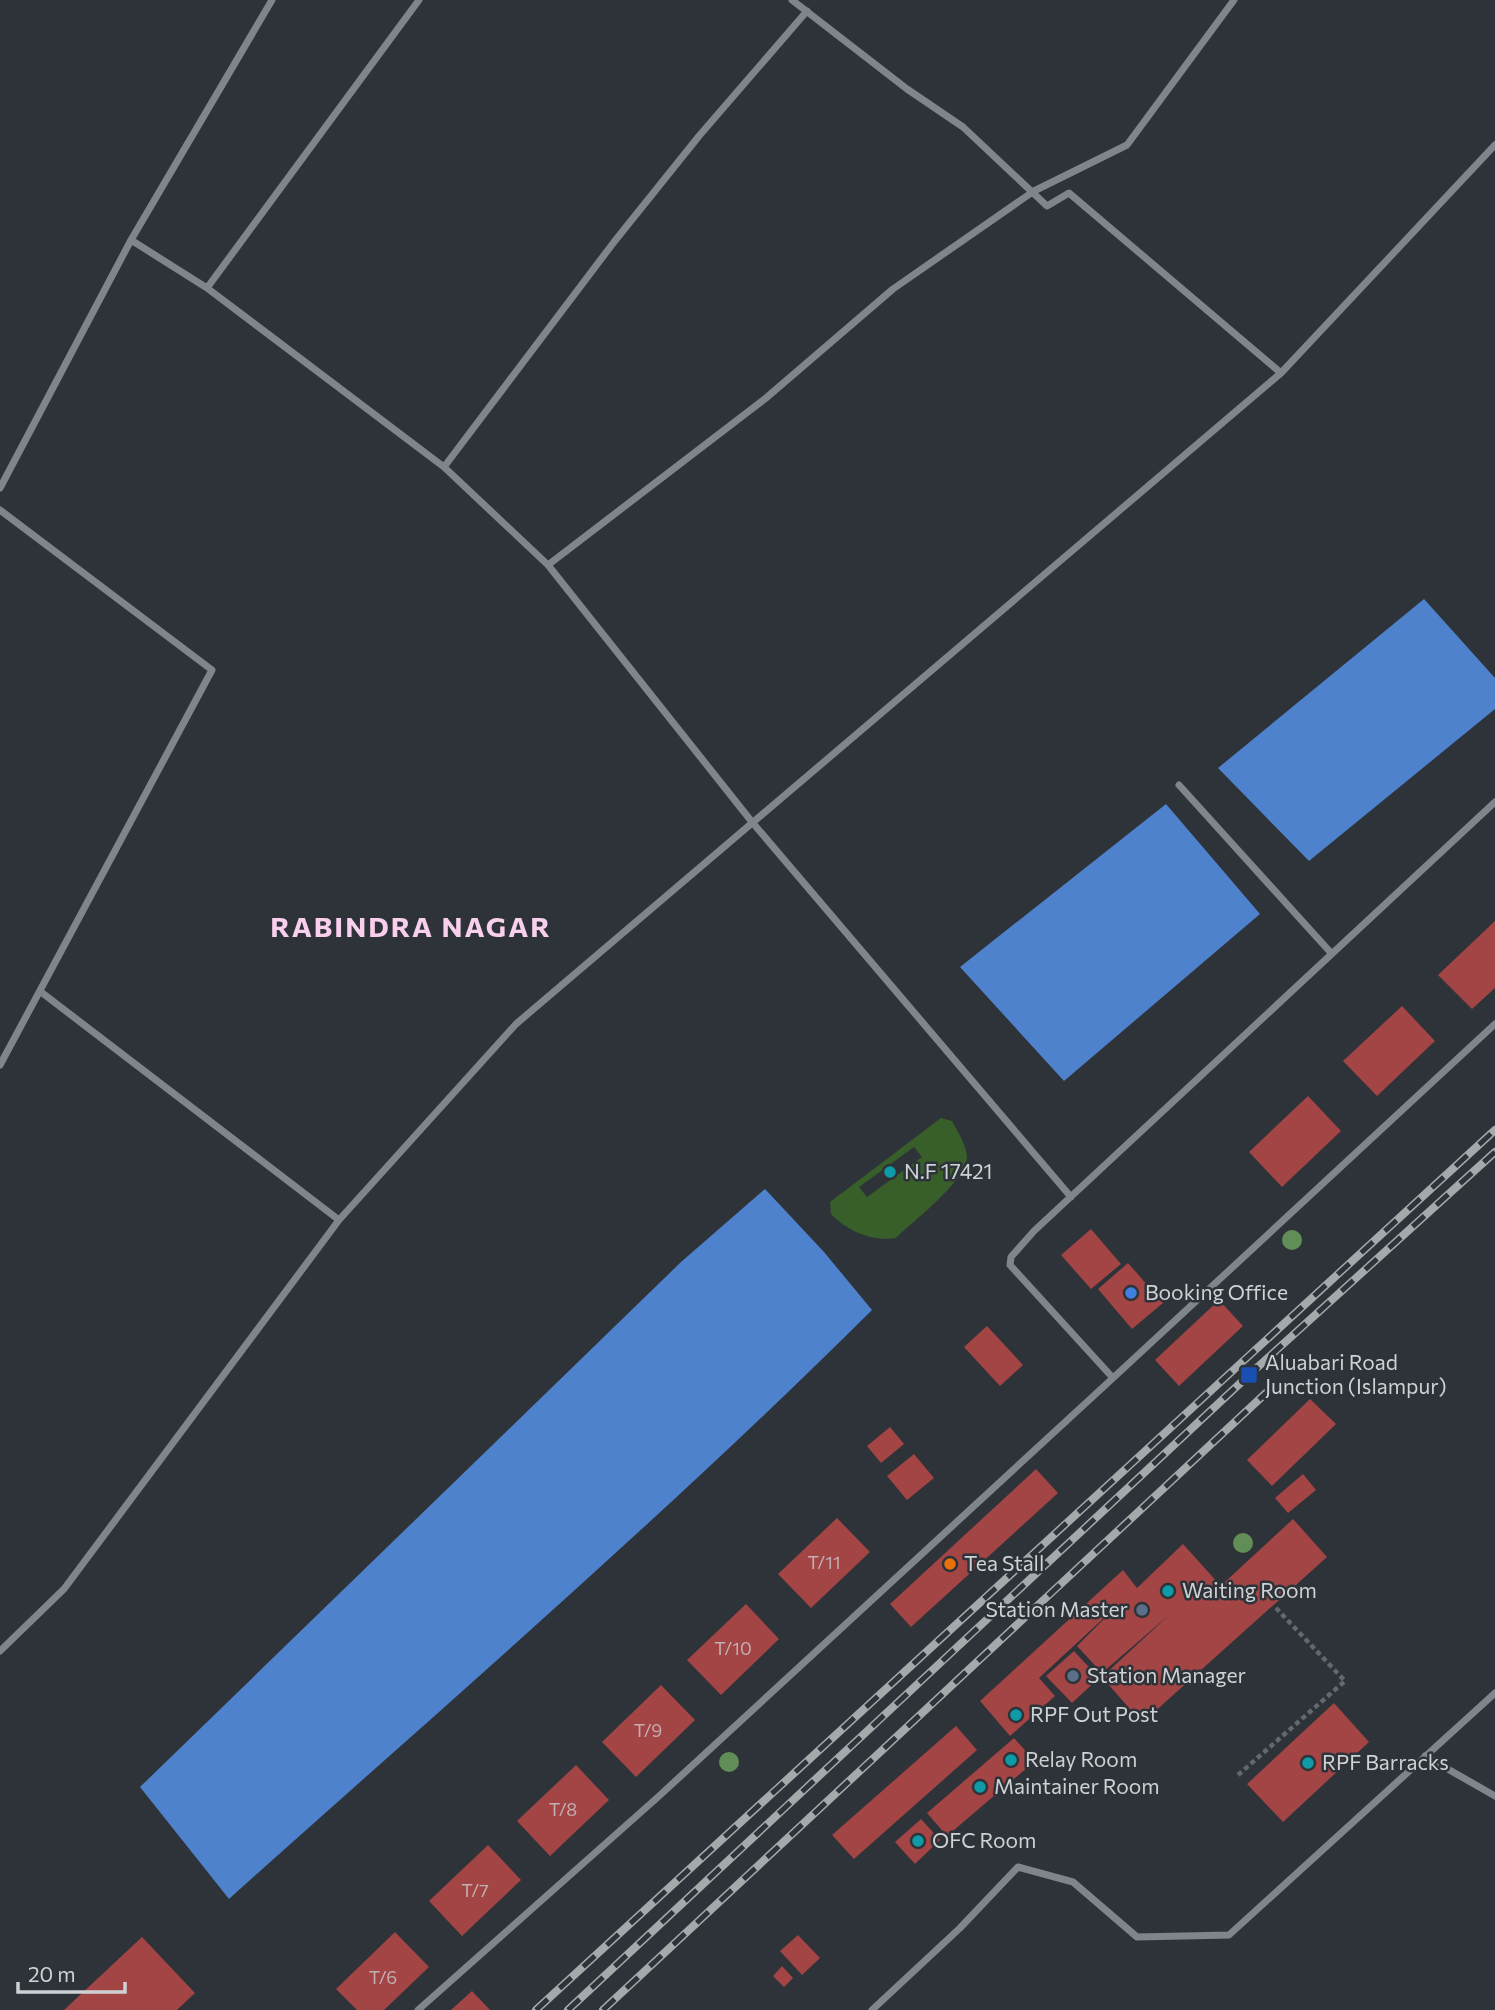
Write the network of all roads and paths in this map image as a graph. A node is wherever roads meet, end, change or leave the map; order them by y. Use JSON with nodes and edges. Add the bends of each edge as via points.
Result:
{"nodes":[{"id":1,"x":272,"y":0,"type":"edge"},
{"id":2,"x":419,"y":0,"type":"edge"},
{"id":3,"x":792,"y":0,"type":"edge"},
{"id":4,"x":1234,"y":0,"type":"edge"},
{"id":5,"x":807,"y":11,"type":"junction"},
{"id":6,"x":1495,"y":145,"type":"edge"},
{"id":7,"x":1034,"y":191,"type":"junction"},
{"id":8,"x":131,"y":240,"type":"junction"},
{"id":9,"x":207,"y":288,"type":"junction"},
{"id":10,"x":1280,"y":373,"type":"junction"},
{"id":11,"x":444,"y":467,"type":"junction"},
{"id":12,"x":0,"y":488,"type":"edge"},
{"id":13,"x":0,"y":510,"type":"edge"},
{"id":14,"x":548,"y":565,"type":"junction"},
{"id":15,"x":1179,"y":785,"type":"dead end"},
{"id":16,"x":1495,"y":802,"type":"edge"},
{"id":17,"x":752,"y":821,"type":"junction"},
{"id":18,"x":1332,"y":954,"type":"junction"},
{"id":19,"x":41,"y":992,"type":"junction"},
{"id":20,"x":1495,"y":1024,"type":"edge"},
{"id":21,"x":0,"y":1065,"type":"edge"},
{"id":22,"x":1071,"y":1197,"type":"junction"},
{"id":23,"x":339,"y":1220,"type":"junction"},
{"id":24,"x":1113,"y":1378,"type":"junction"},
{"id":25,"x":1276,"y":1608,"type":"dead end"},
{"id":26,"x":0,"y":1651,"type":"edge"},
{"id":27,"x":1495,"y":1693,"type":"edge"},
{"id":28,"x":1425,"y":1756,"type":"junction"},
{"id":29,"x":1238,"y":1775,"type":"dead end"},
{"id":30,"x":1495,"y":1796,"type":"edge"},
{"id":31,"x":418,"y":2010,"type":"edge"},
{"id":32,"x":872,"y":2010,"type":"edge"}],
"edges":[{"from":1,"to":8,"type":"street"},
{"from":2,"to":9,"type":"street"},
{"from":3,"to":5,"type":"street"},
{"from":4,"to":7,"type":"street","via":[[1127,145]]},
{"from":5,"to":7,"type":"street","via":[[963,127]]},
{"from":5,"to":11,"type":"street","via":[[614,242]]},
{"from":6,"to":10,"type":"street"},
{"from":7,"to":10,"type":"street","via":[[1047,206],[1069,193]]},
{"from":7,"to":14,"type":"street","via":[[893,289],[766,398]]},
{"from":8,"to":9,"type":"street"},
{"from":8,"to":12,"type":"street"},
{"from":9,"to":11,"type":"street"},
{"from":10,"to":17,"type":"street"},
{"from":11,"to":14,"type":"street"},
{"from":13,"to":19,"type":"street","via":[[212,670]]},
{"from":14,"to":17,"type":"street"},
{"from":15,"to":18,"type":"street"},
{"from":16,"to":18,"type":"street"},
{"from":17,"to":22,"type":"street"},
{"from":17,"to":23,"type":"street","via":[[516,1024]]},
{"from":18,"to":22,"type":"street"},
{"from":19,"to":21,"type":"street"},
{"from":19,"to":23,"type":"street"},
{"from":20,"to":24,"type":"street"},
{"from":22,"to":24,"type":"street","via":[[1015,1252],[1010,1265]]},
{"from":23,"to":26,"type":"street","via":[[64,1589]]},
{"from":24,"to":31,"type":"street","via":[[658,1797]]},
{"from":25,"to":29,"type":"path","via":[[1345,1681]]},
{"from":27,"to":28,"type":"street"},
{"from":28,"to":30,"type":"street"},
{"from":28,"to":32,"type":"street","via":[[1229,1936],[1137,1937],[1073,1882],[1017,1867]]}]}
